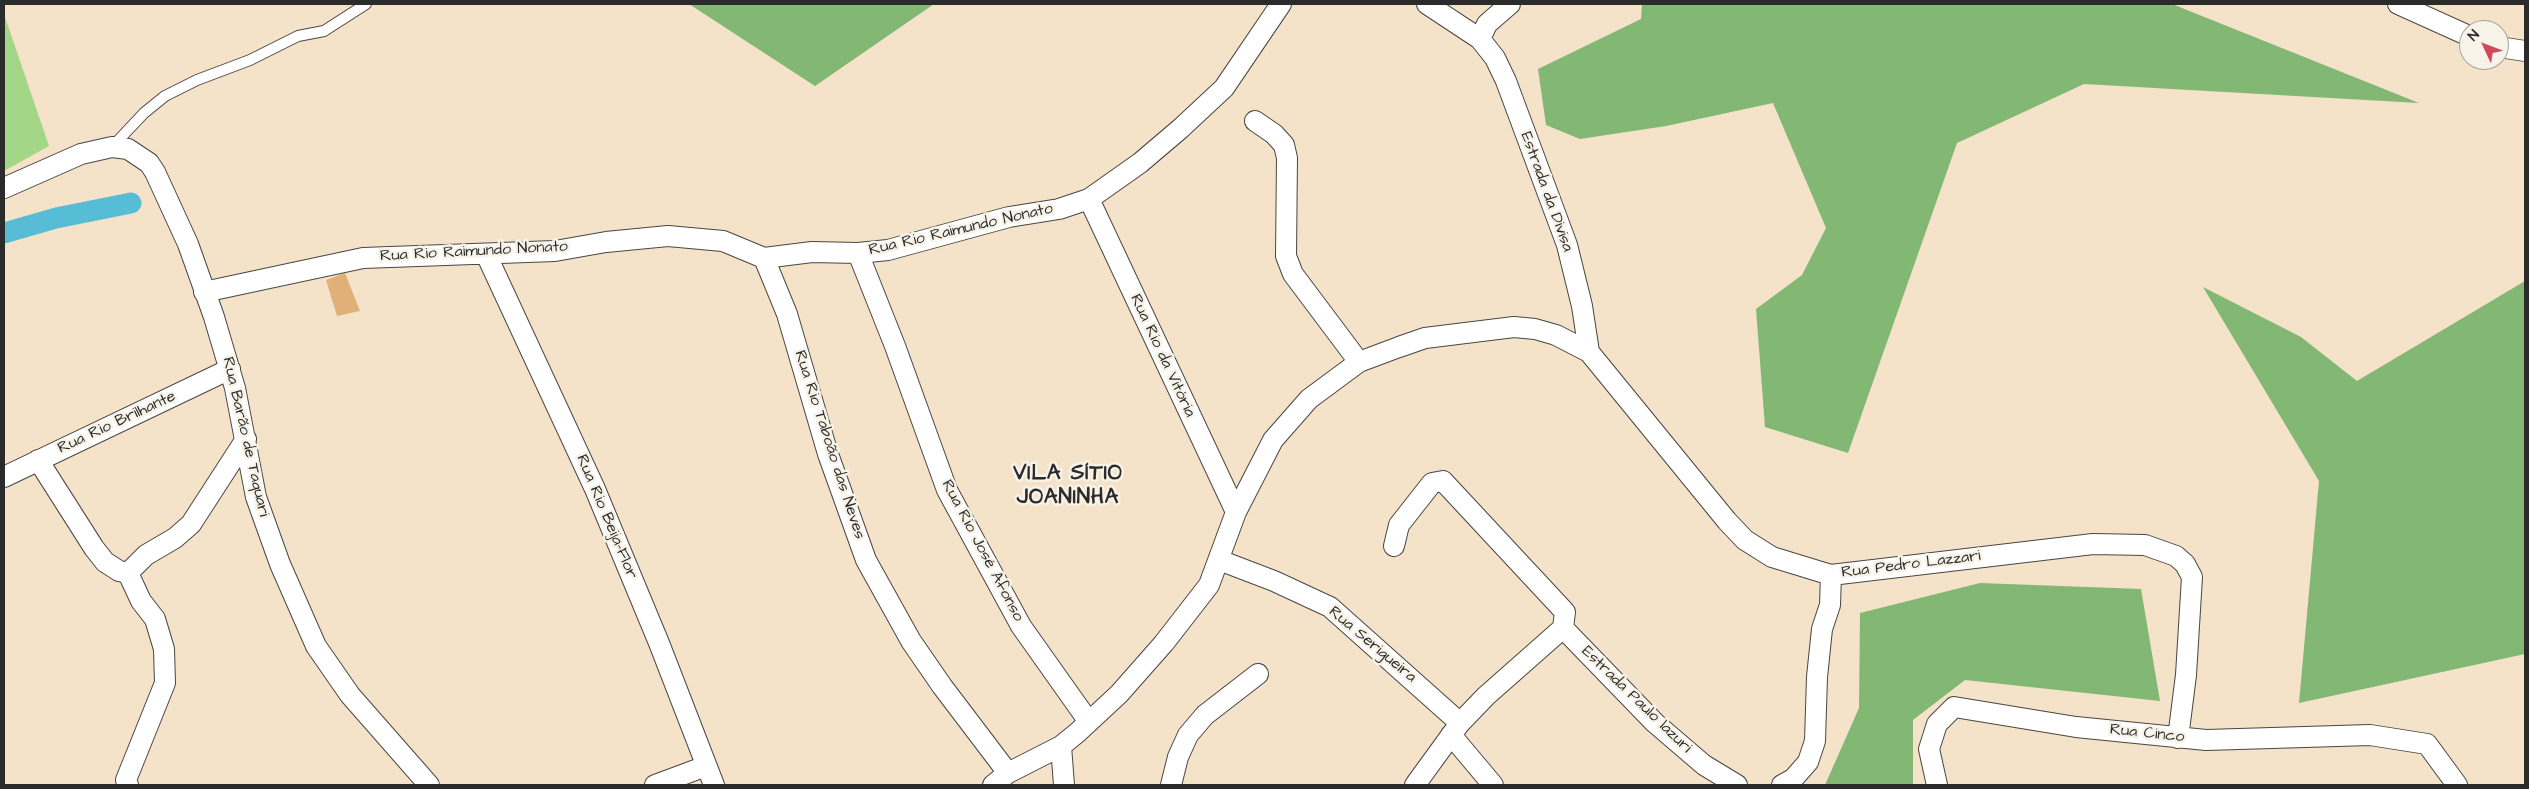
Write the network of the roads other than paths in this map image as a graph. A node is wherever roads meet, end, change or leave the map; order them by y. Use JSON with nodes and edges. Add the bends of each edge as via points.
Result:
{"nodes":[{"id":1,"x":366,"y":4,"type":"edge"},
{"id":2,"x":1281,"y":4,"type":"edge"},
{"id":3,"x":1427,"y":4,"type":"edge"},
{"id":4,"x":1510,"y":4,"type":"edge"},
{"id":5,"x":2398,"y":4,"type":"edge"},
{"id":6,"x":2459,"y":31,"type":"edge"},
{"id":7,"x":1480,"y":39,"type":"junction"},
{"id":8,"x":2509,"y":49,"type":"edge"},
{"id":9,"x":2525,"y":51,"type":"edge"},
{"id":10,"x":1254,"y":121,"type":"dead end"},
{"id":11,"x":112,"y":146,"type":"junction"},
{"id":12,"x":4,"y":188,"type":"edge"},
{"id":13,"x":1088,"y":199,"type":"junction"},
{"id":14,"x":858,"y":253,"type":"junction"},
{"id":15,"x":486,"y":254,"type":"junction"},
{"id":16,"x":764,"y":258,"type":"junction"},
{"id":17,"x":204,"y":292,"type":"junction"},
{"id":18,"x":1589,"y":352,"type":"junction"},
{"id":19,"x":1359,"y":362,"type":"junction"},
{"id":20,"x":230,"y":369,"type":"junction"},
{"id":21,"x":246,"y":438,"type":"junction"},
{"id":22,"x":38,"y":460,"type":"junction"},
{"id":23,"x":4,"y":476,"type":"edge"},
{"id":24,"x":1236,"y":512,"type":"junction"},
{"id":25,"x":1394,"y":546,"type":"dead end"},
{"id":26,"x":1219,"y":560,"type":"junction"},
{"id":27,"x":128,"y":573,"type":"junction"},
{"id":28,"x":1831,"y":575,"type":"junction"},
{"id":29,"x":1562,"y":628,"type":"junction"},
{"id":30,"x":1258,"y":674,"type":"dead end"},
{"id":31,"x":1089,"y":722,"type":"junction"},
{"id":32,"x":1456,"y":729,"type":"junction"},
{"id":33,"x":2178,"y":738,"type":"junction"},
{"id":34,"x":1061,"y":746,"type":"junction"},
{"id":35,"x":706,"y":766,"type":"junction"},
{"id":36,"x":1000,"y":779,"type":"edge"},
{"id":37,"x":128,"y":785,"type":"edge"},
{"id":38,"x":429,"y":785,"type":"edge"},
{"id":39,"x":655,"y":785,"type":"edge"},
{"id":40,"x":714,"y":785,"type":"edge"},
{"id":41,"x":1064,"y":785,"type":"edge"},
{"id":42,"x":1172,"y":785,"type":"edge"},
{"id":43,"x":1415,"y":785,"type":"edge"},
{"id":44,"x":1493,"y":785,"type":"edge"},
{"id":45,"x":1737,"y":785,"type":"edge"},
{"id":46,"x":1782,"y":785,"type":"edge"},
{"id":47,"x":1937,"y":785,"type":"edge"},
{"id":48,"x":2457,"y":785,"type":"edge"}],
"edges":[{"from":1,"to":11,"type":"lane","via":[[324,32],[298,36],[165,96],[144,112]]},
{"from":2,"to":13,"type":"street","name":"Rua Rio Raimundo Nonato","via":[[1224,88],[1140,163]]},
{"from":3,"to":7,"type":"street","name":"Estrada da Divisa"},
{"from":4,"to":7,"type":"street","via":[[1487,24]]},
{"from":5,"to":6,"type":"street"},
{"from":7,"to":18,"type":"street","name":"Estrada da Divisa","via":[[1495,58],[1506,81],[1567,245]]},
{"from":8,"to":9,"type":"street"},
{"from":10,"to":19,"type":"street","via":[[1284,145],[1287,158],[1286,256],[1293,274]]},
{"from":11,"to":12,"type":"street","via":[[81,154]]},
{"from":11,"to":17,"type":"street","name":"Rua Barão de Taquari","via":[[128,149],[155,172],[188,244]]},
{"from":13,"to":14,"type":"street","name":"Rua Rio Raimundo Nonato","via":[[1059,209],[1009,217],[888,250]]},
{"from":13,"to":24,"type":"street","name":"Rua Rio da Vitória"},
{"from":14,"to":16,"type":"street","name":"Rua Rio Raimundo Nonato","via":[[812,252]]},
{"from":14,"to":31,"type":"street","name":"Rua Rio José Afonso","via":[[947,490],[1021,626]]},
{"from":15,"to":16,"type":"street","name":"Rua Rio Raimundo Nonato","via":[[555,251],[668,236],[723,241]]},
{"from":15,"to":17,"type":"street","name":"Rua Rio Raimundo Nonato","via":[[362,258]]},
{"from":15,"to":35,"type":"street","name":"Rua Rio Beija-Flor","via":[[595,489]]},
{"from":16,"to":36,"type":"street","name":"Rua Rio Taboão das Neves","via":[[787,314],[828,454],[866,560],[911,641]]},
{"from":17,"to":20,"type":"street","name":"Rua Barão de Taquari"},
{"from":18,"to":19,"type":"street","via":[[1556,335],[1514,327],[1425,338]]},
{"from":18,"to":28,"type":"street","name":"Rua Pedro Lazzari","via":[[1745,540],[1772,557]]},
{"from":19,"to":24,"type":"street","via":[[1308,399],[1273,440]]},
{"from":20,"to":21,"type":"street","name":"Rua Barão de Taquari"},
{"from":20,"to":22,"type":"street","name":"Rua Rio Brilhante"},
{"from":21,"to":27,"type":"street","via":[[191,524],[146,555]]},
{"from":21,"to":38,"type":"street","name":"Rua Barão de Taquari","via":[[256,497],[280,564],[316,646],[350,694]]},
{"from":22,"to":23,"type":"street","name":"Rua Rio Brilhante"},
{"from":22,"to":27,"type":"street","via":[[105,562]]},
{"from":24,"to":26,"type":"street"},
{"from":25,"to":29,"type":"street","via":[[1399,525],[1432,483],[1443,481],[1565,612]]},
{"from":26,"to":31,"type":"street","via":[[1209,585],[1187,615],[1119,694]]},
{"from":26,"to":32,"type":"street","name":"Rua Serigueira","via":[[1330,607]]},
{"from":27,"to":37,"type":"street","via":[[141,601],[155,619],[164,649],[165,683],[126,780]]},
{"from":28,"to":33,"type":"street","name":"Rua Pedro Lazzari","via":[[2093,544],[2145,545],[2176,556],[2192,577]]},
{"from":28,"to":46,"type":"street","via":[[1830,605],[1822,629],[1817,677],[1815,741],[1808,762],[1793,779]]},
{"from":29,"to":32,"type":"street","via":[[1486,696]]},
{"from":29,"to":45,"type":"street","name":"Estrada Paulo lazuri","via":[[1655,723],[1704,765]]},
{"from":30,"to":42,"type":"street","via":[[1205,715],[1188,735],[1178,756]]},
{"from":31,"to":34,"type":"street"},
{"from":32,"to":43,"type":"street"},
{"from":32,"to":44,"type":"street","name":"Rua Serigueira"},
{"from":33,"to":47,"type":"street","name":"Rua Cinco","via":[[2076,727],[1954,707],[1937,724],[1928,749]]},
{"from":33,"to":48,"type":"street","name":"Rua Cinco","via":[[2370,735],[2427,744]]},
{"from":34,"to":36,"type":"street"},
{"from":34,"to":41,"type":"street"},
{"from":35,"to":39,"type":"street"},
{"from":35,"to":40,"type":"street","name":"Rua Rio Beija-Flor"}]}
